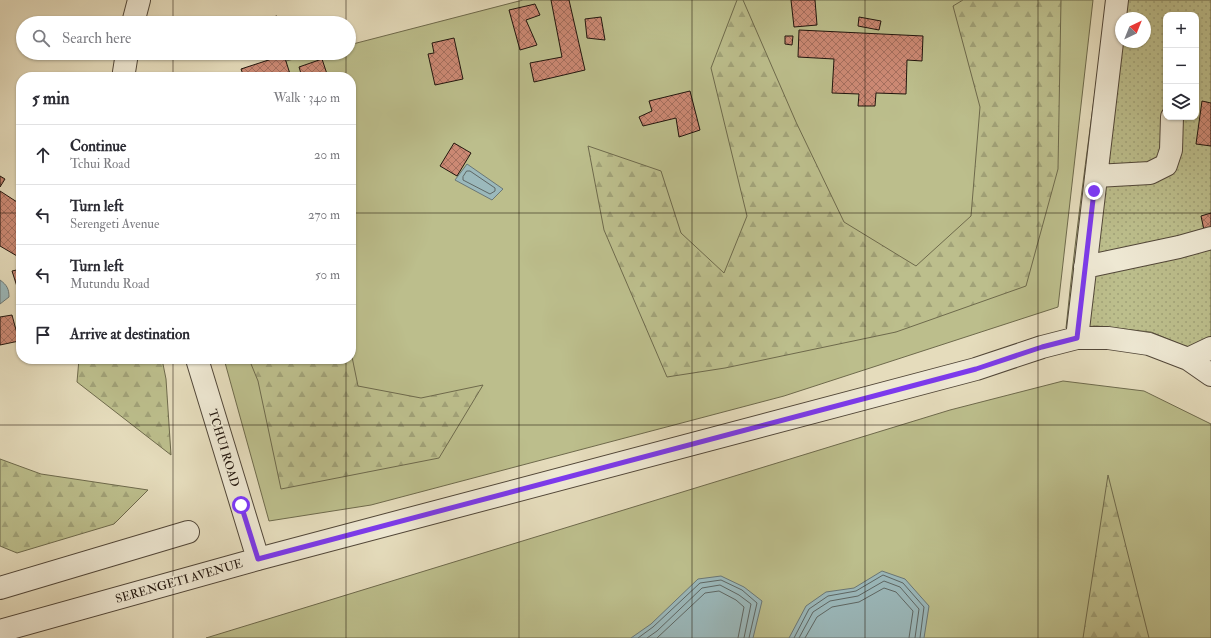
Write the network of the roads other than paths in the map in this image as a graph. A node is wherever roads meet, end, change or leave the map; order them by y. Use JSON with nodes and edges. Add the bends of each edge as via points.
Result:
{"nodes":[{"id":1,"x":139,"y":0,"type":"edge"},
{"id":2,"x":1117,"y":0,"type":"edge"},
{"id":3,"x":135,"y":16,"type":"edge"},
{"id":4,"x":126,"y":60,"type":"edge"},
{"id":5,"x":124,"y":72,"type":"edge"},
{"id":6,"x":1172,"y":120,"type":"edge"},
{"id":7,"x":1096,"y":176,"type":"junction"},
{"id":8,"x":1211,"y":238,"type":"edge"},
{"id":9,"x":1085,"y":268,"type":"junction"},
{"id":10,"x":1077,"y":338,"type":"junction"},
{"id":11,"x":1211,"y":348,"type":"edge"},
{"id":12,"x":1188,"y":359,"type":"junction"},
{"id":13,"x":199,"y":364,"type":"edge"},
{"id":14,"x":1211,"y":375,"type":"edge"},
{"id":15,"x":188,"y":532,"type":"dead end"},
{"id":16,"x":258,"y":559,"type":"junction"},
{"id":17,"x":0,"y":588,"type":"edge"},
{"id":18,"x":0,"y":631,"type":"edge"}],
"edges":[{"from":1,"to":3,"type":"street"},
{"from":2,"to":7,"type":"street"},
{"from":4,"to":5,"type":"street"},
{"from":6,"to":7,"type":"street","via":[[1171,150],[1166,165],[1150,173]]},
{"from":7,"to":9,"type":"street"},
{"from":8,"to":9,"type":"street"},
{"from":9,"to":10,"type":"street"},
{"from":10,"to":12,"type":"street","name":"SERENGETI AVENUE","via":[[1108,338],[1150,344]]},
{"from":10,"to":16,"type":"street","name":"SERENGETI AVENUE","via":[[976,369]]},
{"from":11,"to":12,"type":"street"},
{"from":12,"to":14,"type":"street","name":"SERENGETI AVENUE"},
{"from":13,"to":16,"type":"street","name":"TCHUI ROAD"},
{"from":15,"to":17,"type":"street"},
{"from":16,"to":18,"type":"street","name":"SERENGETI AVENUE"}]}
